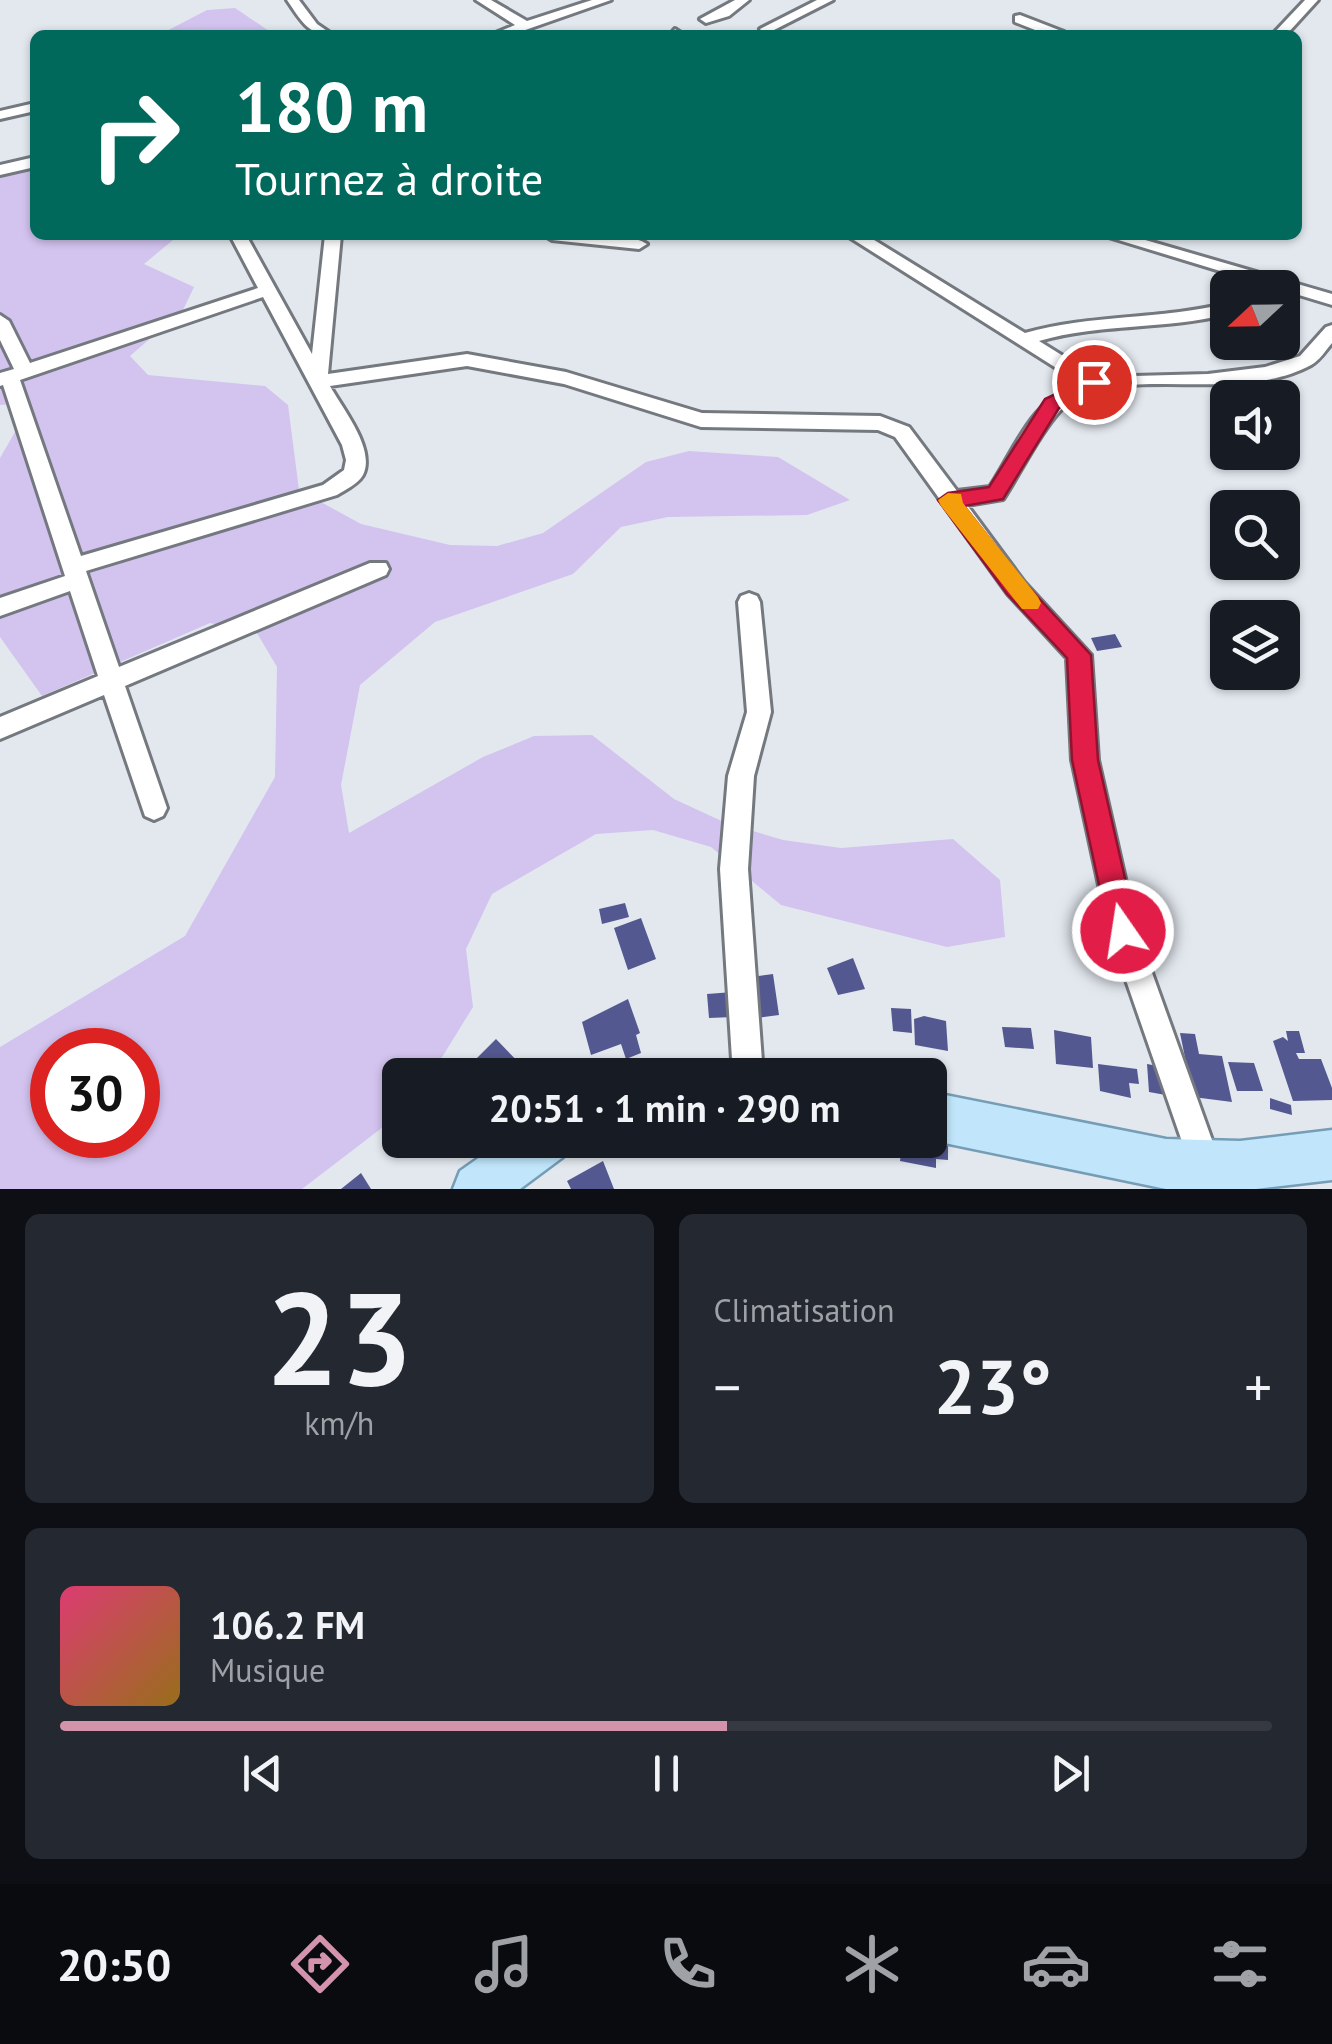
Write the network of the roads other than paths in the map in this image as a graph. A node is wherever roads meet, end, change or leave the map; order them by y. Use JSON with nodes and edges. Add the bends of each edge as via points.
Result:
{"nodes":[{"id":1,"x":294,"y":0,"type":"edge"},
{"id":2,"x":482,"y":0,"type":"edge"},
{"id":3,"x":604,"y":0,"type":"edge"},
{"id":4,"x":743,"y":0,"type":"edge"},
{"id":5,"x":827,"y":0,"type":"edge"},
{"id":6,"x":1312,"y":0,"type":"edge"},
{"id":7,"x":706,"y":18,"type":"dead end"},
{"id":8,"x":1020,"y":19,"type":"dead end"},
{"id":9,"x":524,"y":25,"type":"junction"},
{"id":10,"x":317,"y":30,"type":"edge"},
{"id":11,"x":512,"y":30,"type":"edge"},
{"id":12,"x":768,"y":30,"type":"edge"},
{"id":13,"x":1048,"y":30,"type":"edge"},
{"id":14,"x":1284,"y":30,"type":"edge"},
{"id":15,"x":30,"y":108,"type":"edge"},
{"id":16,"x":0,"y":116,"type":"edge"},
{"id":17,"x":30,"y":163,"type":"edge"},
{"id":18,"x":0,"y":170,"type":"edge"},
{"id":19,"x":241,"y":240,"type":"edge"},
{"id":20,"x":332,"y":240,"type":"edge"},
{"id":21,"x":600,"y":240,"type":"edge"},
{"id":22,"x":862,"y":240,"type":"edge"},
{"id":23,"x":1165,"y":242,"type":"edge"},
{"id":24,"x":639,"y":244,"type":"dead end"},
{"id":25,"x":1235,"y":270,"type":"edge"},
{"id":26,"x":268,"y":290,"type":"junction"},
{"id":27,"x":1300,"y":292,"type":"edge"},
{"id":28,"x":1332,"y":300,"type":"edge"},
{"id":29,"x":1210,"y":312,"type":"edge"},
{"id":30,"x":0,"y":321,"type":"edge"},
{"id":31,"x":1332,"y":332,"type":"edge"},
{"id":32,"x":1022,"y":340,"type":"junction"},
{"id":33,"x":11,"y":376,"type":"edge"},
{"id":34,"x":318,"y":382,"type":"junction"},
{"id":35,"x":1094,"y":382,"type":"junction"},
{"id":36,"x":948,"y":500,"type":"junction"},
{"id":37,"x":378,"y":569,"type":"dead end"},
{"id":38,"x":75,"y":573,"type":"junction"},
{"id":39,"x":749,"y":602,"type":"dead end"},
{"id":40,"x":0,"y":607,"type":"edge"},
{"id":41,"x":112,"y":682,"type":"junction"},
{"id":42,"x":0,"y":728,"type":"edge"},
{"id":43,"x":154,"y":808,"type":"dead end"},
{"id":44,"x":747,"y":1058,"type":"edge"},
{"id":45,"x":947,"y":1120,"type":"edge"},
{"id":46,"x":1332,"y":1155,"type":"edge"},
{"id":47,"x":521,"y":1158,"type":"edge"},
{"id":48,"x":1206,"y":1168,"type":"junction"},
{"id":49,"x":478,"y":1189,"type":"edge"}],
"edges":[{"from":1,"to":10,"type":"street"},
{"from":2,"to":9,"type":"street"},
{"from":3,"to":9,"type":"street"},
{"from":4,"to":7,"type":"street"},
{"from":5,"to":12,"type":"street"},
{"from":6,"to":14,"type":"street"},
{"from":8,"to":13,"type":"street"},
{"from":9,"to":11,"type":"street"},
{"from":15,"to":16,"type":"street"},
{"from":17,"to":18,"type":"street"},
{"from":19,"to":26,"type":"street"},
{"from":20,"to":34,"type":"street"},
{"from":21,"to":24,"type":"street"},
{"from":22,"to":32,"type":"street"},
{"from":23,"to":25,"type":"street"},
{"from":26,"to":33,"type":"street"},
{"from":26,"to":34,"type":"street"},
{"from":27,"to":28,"type":"street"},
{"from":29,"to":32,"type":"street","via":[[1069,325]]},
{"from":30,"to":33,"type":"street"},
{"from":31,"to":35,"type":"street","via":[[1307,360],[1267,374]]},
{"from":32,"to":35,"type":"street"},
{"from":33,"to":38,"type":"street"},
{"from":34,"to":36,"type":"street","via":[[466,360],[566,378],[700,420],[890,424]]},
{"from":34,"to":38,"type":"street","via":[[356,460],[344,484]]},
{"from":35,"to":36,"type":"street","via":[[1052,404],[996,494]]},
{"from":36,"to":48,"type":"street","via":[[1079,655],[1085,760],[1123,931]]},
{"from":37,"to":41,"type":"street"},
{"from":38,"to":40,"type":"street"},
{"from":38,"to":41,"type":"street"},
{"from":39,"to":44,"type":"street","via":[[759,712],[738,792],[734,869]]},
{"from":41,"to":42,"type":"street"},
{"from":41,"to":43,"type":"street"},
{"from":45,"to":48,"type":"main road"},
{"from":46,"to":48,"type":"main road"},
{"from":47,"to":49,"type":"main road"}]}
